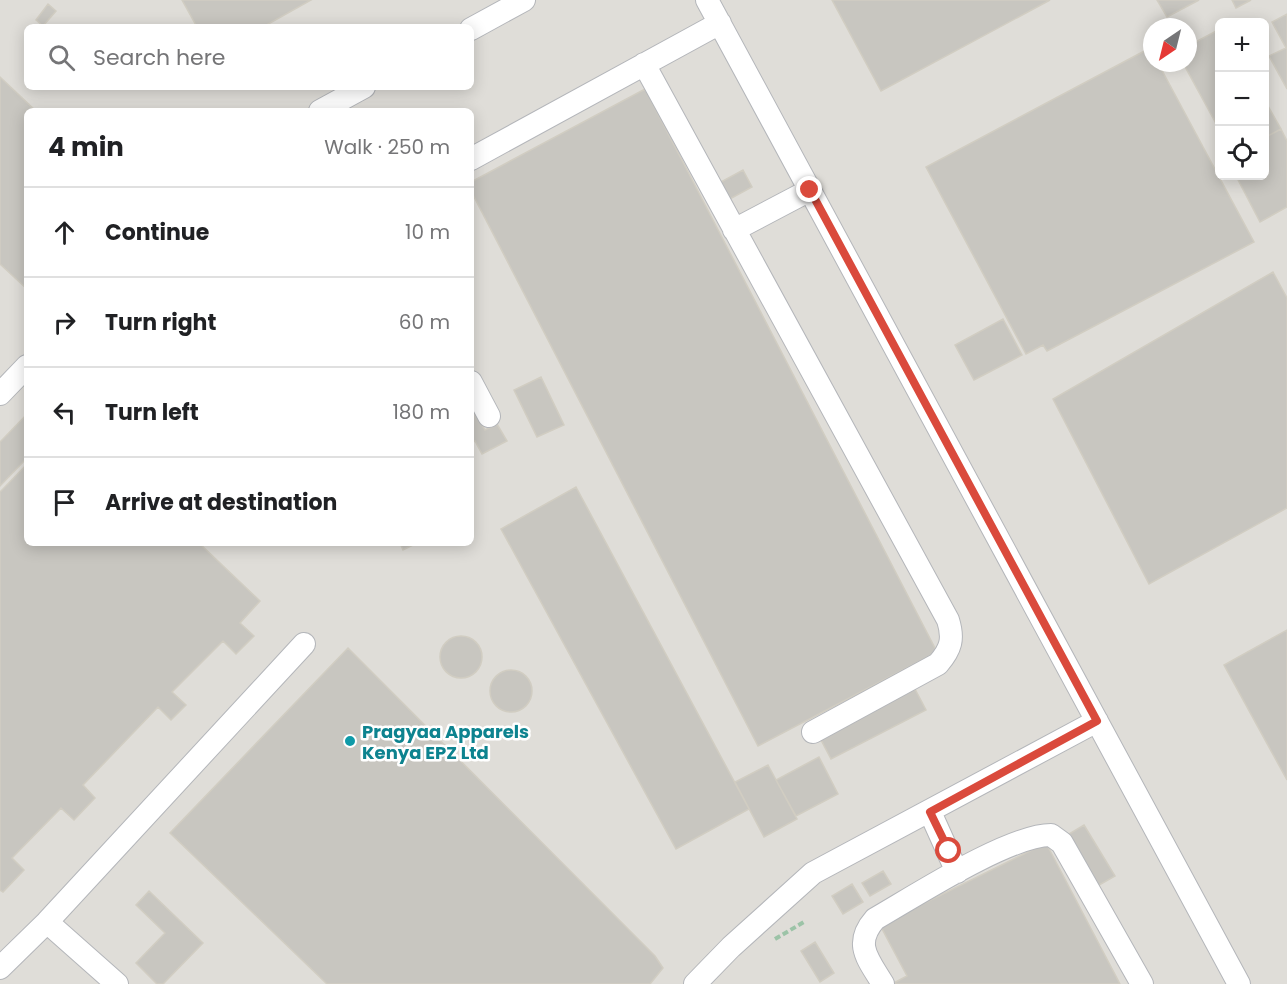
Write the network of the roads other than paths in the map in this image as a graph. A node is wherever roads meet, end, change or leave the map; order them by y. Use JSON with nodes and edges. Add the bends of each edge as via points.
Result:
{"nodes":[{"id":1,"x":524,"y":0,"type":"edge"},
{"id":2,"x":707,"y":0,"type":"edge"},
{"id":3,"x":720,"y":23,"type":"junction"},
{"id":4,"x":474,"y":27,"type":"edge"},
{"id":5,"x":644,"y":64,"type":"junction"},
{"id":6,"x":358,"y":90,"type":"edge"},
{"id":7,"x":326,"y":108,"type":"edge"},
{"id":8,"x":474,"y":157,"type":"edge"},
{"id":9,"x":810,"y":190,"type":"junction"},
{"id":10,"x":734,"y":230,"type":"junction"},
{"id":11,"x":24,"y":369,"type":"edge"},
{"id":12,"x":474,"y":388,"type":"edge"},
{"id":13,"x":0,"y":394,"type":"edge"},
{"id":14,"x":489,"y":416,"type":"dead end"},
{"id":15,"x":304,"y":644,"type":"dead end"},
{"id":16,"x":1097,"y":721,"type":"junction"},
{"id":17,"x":813,"y":732,"type":"dead end"},
{"id":18,"x":930,"y":812,"type":"junction"},
{"id":19,"x":957,"y":872,"type":"junction"},
{"id":20,"x":47,"y":922,"type":"junction"},
{"id":21,"x":0,"y":968,"type":"edge"},
{"id":22,"x":117,"y":984,"type":"edge"},
{"id":23,"x":695,"y":984,"type":"edge"},
{"id":24,"x":883,"y":984,"type":"edge"},
{"id":25,"x":1142,"y":984,"type":"edge"},
{"id":26,"x":1239,"y":984,"type":"edge"}],
"edges":[{"from":1,"to":4,"type":"street"},
{"from":2,"to":3,"type":"street"},
{"from":3,"to":5,"type":"street"},
{"from":3,"to":9,"type":"street"},
{"from":5,"to":8,"type":"street"},
{"from":5,"to":10,"type":"street"},
{"from":6,"to":7,"type":"street"},
{"from":9,"to":10,"type":"street"},
{"from":9,"to":16,"type":"street"},
{"from":10,"to":17,"type":"street","via":[[952,634],[950,650],[938,664]]},
{"from":11,"to":13,"type":"street"},
{"from":12,"to":14,"type":"street"},
{"from":15,"to":20,"type":"street"},
{"from":16,"to":18,"type":"street"},
{"from":16,"to":26,"type":"street"},
{"from":18,"to":19,"type":"street"},
{"from":18,"to":23,"type":"street","via":[[813,873]]},
{"from":19,"to":24,"type":"street","via":[[875,919],[865,931],[862,945]]},
{"from":19,"to":25,"type":"street","via":[[1036,835],[1052,835],[1062,843]]},
{"from":20,"to":21,"type":"street"},
{"from":20,"to":22,"type":"street"}]}
